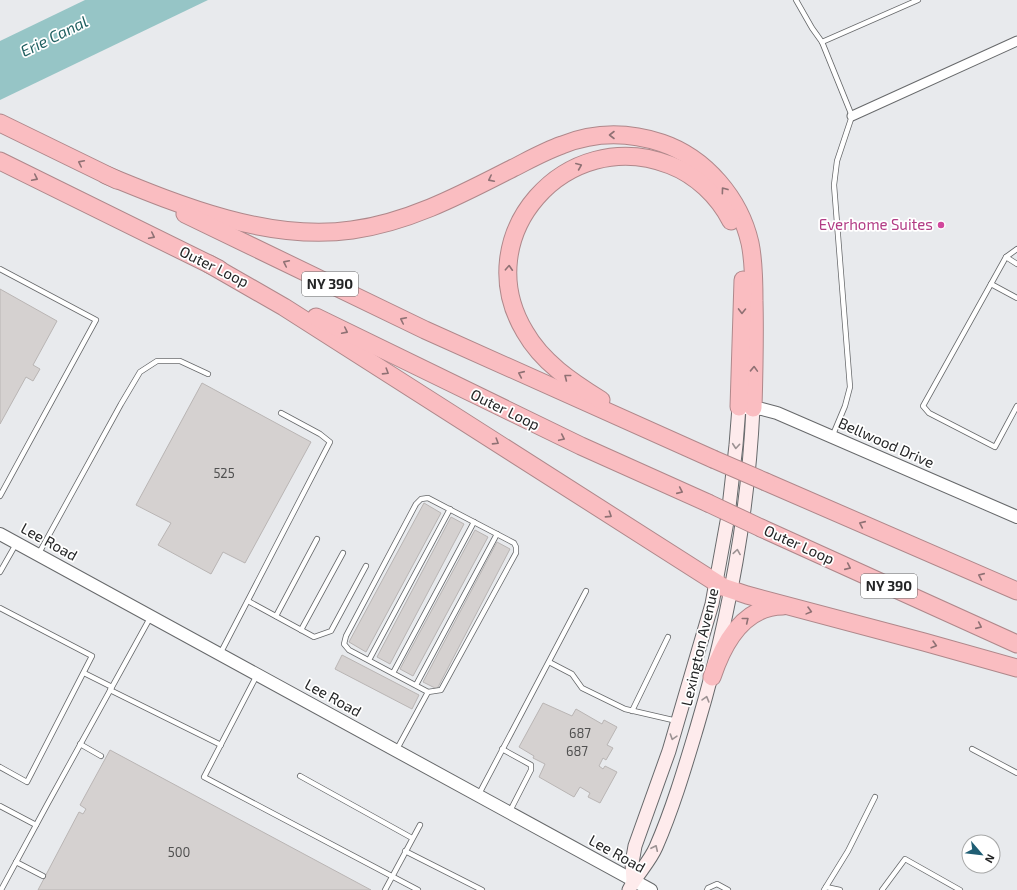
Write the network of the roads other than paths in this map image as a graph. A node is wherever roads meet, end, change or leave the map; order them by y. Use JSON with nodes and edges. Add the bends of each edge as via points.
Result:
{"nodes":[{"id":1,"x":796,"y":0,"type":"edge"},
{"id":2,"x":918,"y":0,"type":"edge"},
{"id":3,"x":1017,"y":41,"type":"edge"},
{"id":4,"x":822,"y":42,"type":"junction"},
{"id":5,"x":852,"y":116,"type":"junction"},
{"id":6,"x":2,"y":124,"type":"edge"},
{"id":7,"x":0,"y":161,"type":"edge"},
{"id":8,"x":106,"y":175,"type":"junction"},
{"id":9,"x":1017,"y":249,"type":"edge"},
{"id":10,"x":1006,"y":257,"type":"junction"},
{"id":11,"x":209,"y":264,"type":"junction"},
{"id":12,"x":1017,"y":264,"type":"edge"},
{"id":13,"x":0,"y":269,"type":"edge"},
{"id":14,"x":991,"y":284,"type":"junction"},
{"id":15,"x":1017,"y":298,"type":"edge"},
{"id":16,"x":208,"y":374,"type":"dead end"},
{"id":17,"x":1017,"y":406,"type":"edge"},
{"id":18,"x":746,"y":408,"type":"junction"},
{"id":19,"x":282,"y":414,"type":"dead end"},
{"id":20,"x":659,"y":435,"type":"junction"},
{"id":21,"x":832,"y":437,"type":"junction"},
{"id":22,"x":1,"y":490,"type":"edge"},
{"id":23,"x":0,"y":496,"type":"edge"},
{"id":24,"x":450,"y":509,"type":"junction"},
{"id":25,"x":1017,"y":517,"type":"edge"},
{"id":26,"x":474,"y":522,"type":"junction"},
{"id":27,"x":0,"y":534,"type":"edge"},
{"id":28,"x":497,"y":534,"type":"junction"},
{"id":29,"x":318,"y":539,"type":"dead end"},
{"id":30,"x":16,"y":543,"type":"junction"},
{"id":31,"x":343,"y":553,"type":"dead end"},
{"id":32,"x":38,"y":555,"type":"junction"},
{"id":33,"x":366,"y":566,"type":"dead end"},
{"id":34,"x":0,"y":572,"type":"edge"},
{"id":35,"x":724,"y":587,"type":"junction"},
{"id":36,"x":586,"y":591,"type":"dead end"},
{"id":37,"x":1017,"y":591,"type":"edge"},
{"id":38,"x":248,"y":601,"type":"junction"},
{"id":39,"x":791,"y":607,"type":"junction"},
{"id":40,"x":0,"y":608,"type":"edge"},
{"id":41,"x":276,"y":616,"type":"junction"},
{"id":42,"x":151,"y":617,"type":"junction"},
{"id":43,"x":301,"y":630,"type":"junction"},
{"id":44,"x":668,"y":637,"type":"dead end"},
{"id":45,"x":1017,"y":644,"type":"edge"},
{"id":46,"x":220,"y":654,"type":"junction"},
{"id":47,"x":369,"y":660,"type":"junction"},
{"id":48,"x":549,"y":662,"type":"junction"},
{"id":49,"x":1017,"y":668,"type":"edge"},
{"id":50,"x":84,"y":673,"type":"junction"},
{"id":51,"x":393,"y":673,"type":"junction"},
{"id":52,"x":257,"y":675,"type":"junction"},
{"id":53,"x":712,"y":677,"type":"junction"},
{"id":54,"x":416,"y":685,"type":"junction"},
{"id":55,"x":111,"y":689,"type":"junction"},
{"id":56,"x":428,"y":692,"type":"junction"},
{"id":57,"x":632,"y":711,"type":"junction"},
{"id":58,"x":678,"y":721,"type":"junction"},
{"id":59,"x":80,"y":744,"type":"junction"},
{"id":60,"x":221,"y":745,"type":"junction"},
{"id":61,"x":502,"y":749,"type":"junction"},
{"id":62,"x":972,"y":749,"type":"dead end"},
{"id":63,"x":396,"y":751,"type":"junction"},
{"id":64,"x":101,"y":756,"type":"dead end"},
{"id":65,"x":0,"y":767,"type":"edge"},
{"id":66,"x":1017,"y":773,"type":"edge"},
{"id":67,"x":300,"y":776,"type":"dead end"},
{"id":68,"x":478,"y":796,"type":"junction"},
{"id":69,"x":875,"y":797,"type":"dead end"},
{"id":70,"x":0,"y":806,"type":"edge"},
{"id":71,"x":509,"y":813,"type":"junction"},
{"id":72,"x":36,"y":825,"type":"junction"},
{"id":73,"x":420,"y":825,"type":"dead end"},
{"id":74,"x":412,"y":838,"type":"junction"},
{"id":75,"x":405,"y":851,"type":"junction"},
{"id":76,"x":16,"y":862,"type":"junction"},
{"id":77,"x":43,"y":876,"type":"dead end"},
{"id":78,"x":392,"y":876,"type":"junction"},
{"id":79,"x":631,"y":885,"type":"edge"},
{"id":80,"x":825,"y":888,"type":"edge"},
{"id":81,"x":1,"y":890,"type":"edge"},
{"id":82,"x":385,"y":890,"type":"edge"},
{"id":83,"x":418,"y":890,"type":"edge"},
{"id":84,"x":482,"y":890,"type":"edge"},
{"id":85,"x":651,"y":890,"type":"edge"},
{"id":86,"x":707,"y":890,"type":"edge"},
{"id":87,"x":728,"y":890,"type":"edge"},
{"id":88,"x":840,"y":890,"type":"edge"},
{"id":89,"x":882,"y":890,"type":"edge"},
{"id":90,"x":960,"y":890,"type":"edge"}],
"edges":[{"from":1,"to":4,"type":"lane"},
{"from":2,"to":4,"type":"lane"},
{"from":3,"to":5,"type":"street"},
{"from":4,"to":5,"type":"lane"},
{"from":5,"to":21,"type":"lane","via":[[837,160],[834,185],[850,387]]},
{"from":8,"to":6,"type":"highway","number":"NY 390","one_way":true},
{"from":7,"to":11,"type":"highway","name":"Outer Loop","number":"NY 390","one_way":true},
{"from":18,"to":8,"type":"highway","one_way":true,"via":[[755,334],[752,252],[746,231],[736,207],[715,178],[691,158],[666,145],[626,135],[602,135],[579,139],[548,150],[421,212],[370,228],[335,232],[283,231],[250,225],[180,203]]},
{"from":20,"to":8,"type":"highway","number":"NY 390","one_way":true,"via":[[425,330]]},
{"from":9,"to":10,"type":"lane"},
{"from":10,"to":12,"type":"lane"},
{"from":10,"to":14,"type":"lane"},
{"from":11,"to":35,"type":"highway","one_way":true,"via":[[284,307]]},
{"from":11,"to":45,"type":"highway","name":"Outer Loop","number":"NY 390","one_way":true,"bridge":true,"via":[[545,430]]},
{"from":13,"to":22,"type":"lane","via":[[96,320]]},
{"from":14,"to":15,"type":"lane"},
{"from":14,"to":17,"type":"lane","via":[[924,406],[929,412],[995,447]]},
{"from":16,"to":32,"type":"lane","via":[[180,361],[157,361],[140,372]]},
{"from":20,"to":18,"type":"highway","one_way":true,"via":[[569,379],[541,354],[516,316],[509,279],[509,260],[514,236],[521,220],[534,200],[548,186],[569,170],[587,163],[628,156],[667,164],[700,182],[726,213],[738,240],[742,265]]},
{"from":18,"to":21,"type":"street","name":"Bellwood Drive","via":[[777,413]]},
{"from":18,"to":35,"type":"main road","name":"Lexington Avenue","via":[[731,495]]},
{"from":19,"to":38,"type":"lane","via":[[330,442]]},
{"from":37,"to":20,"type":"highway","number":"NY 390","one_way":true,"bridge":true},
{"from":21,"to":25,"type":"street","name":"Bellwood Drive"},
{"from":22,"to":23,"type":"lane"},
{"from":24,"to":26,"type":"lane"},
{"from":24,"to":47,"type":"lane"},
{"from":24,"to":47,"type":"lane","via":[[428,498],[421,499],[416,504],[346,636],[344,644],[349,650]]},
{"from":26,"to":28,"type":"lane"},
{"from":26,"to":51,"type":"lane"},
{"from":27,"to":30,"type":"street","name":"Lee Road"},
{"from":28,"to":54,"type":"lane"},
{"from":28,"to":56,"type":"lane","via":[[514,542],[516,553],[441,690]]},
{"from":29,"to":41,"type":"lane"},
{"from":30,"to":32,"type":"street","name":"Lee Road"},
{"from":30,"to":34,"type":"lane"},
{"from":31,"to":43,"type":"lane"},
{"from":32,"to":42,"type":"street","name":"Lee Road"},
{"from":33,"to":43,"type":"lane","via":[[331,631],[314,637]]},
{"from":35,"to":39,"type":"highway"},
{"from":35,"to":53,"type":"main road","name":"Lexington Avenue"},
{"from":35,"to":58,"type":"main road","name":"Lexington Avenue","via":[[709,616]]},
{"from":36,"to":48,"type":"lane"},
{"from":38,"to":41,"type":"lane"},
{"from":38,"to":46,"type":"lane"},
{"from":39,"to":49,"type":"highway","one_way":true},
{"from":53,"to":39,"type":"highway","one_way":true,"via":[[720,654],[745,620],[768,608]]},
{"from":40,"to":50,"type":"lane","via":[[92,656]]},
{"from":41,"to":43,"type":"lane"},
{"from":42,"to":46,"type":"street","name":"Lee Road"},
{"from":42,"to":55,"type":"lane"},
{"from":44,"to":57,"type":"lane"},
{"from":46,"to":52,"type":"street","name":"Lee Road"},
{"from":47,"to":51,"type":"lane"},
{"from":48,"to":57,"type":"lane","via":[[572,674],[582,688]]},
{"from":48,"to":61,"type":"lane"},
{"from":50,"to":55,"type":"lane"},
{"from":50,"to":65,"type":"lane","via":[[27,782]]},
{"from":51,"to":54,"type":"lane"},
{"from":52,"to":60,"type":"lane"},
{"from":52,"to":63,"type":"street","name":"Lee Road"},
{"from":79,"to":53,"type":"main road","name":"Lexington Avenue","one_way":true,"via":[[649,860],[662,831]]},
{"from":54,"to":56,"type":"lane"},
{"from":55,"to":59,"type":"lane"},
{"from":55,"to":60,"type":"lane"},
{"from":56,"to":63,"type":"lane"},
{"from":57,"to":58,"type":"lane"},
{"from":58,"to":79,"type":"main road","name":"Lexington Avenue","one_way":true,"via":[[635,846]]},
{"from":59,"to":64,"type":"lane"},
{"from":59,"to":72,"type":"lane"},
{"from":60,"to":78,"type":"lane","via":[[204,777]]},
{"from":61,"to":68,"type":"lane"},
{"from":61,"to":71,"type":"lane","via":[[531,765],[532,770]]},
{"from":62,"to":66,"type":"lane"},
{"from":63,"to":68,"type":"street","name":"Lee Road"},
{"from":67,"to":74,"type":"lane"},
{"from":68,"to":71,"type":"street","name":"Lee Road"},
{"from":69,"to":80,"type":"lane","via":[[848,851]]},
{"from":70,"to":72,"type":"lane"},
{"from":71,"to":79,"type":"street","name":"Lee Road"},
{"from":72,"to":76,"type":"lane"},
{"from":73,"to":74,"type":"lane"},
{"from":74,"to":75,"type":"lane"},
{"from":75,"to":78,"type":"lane"},
{"from":75,"to":84,"type":"lane"},
{"from":76,"to":77,"type":"lane"},
{"from":76,"to":81,"type":"lane"},
{"from":78,"to":82,"type":"lane"},
{"from":78,"to":83,"type":"lane"},
{"from":79,"to":85,"type":"street","name":"Lee Road"},
{"from":80,"to":88,"type":"lane"},
{"from":86,"to":87,"type":"lane","via":[[718,884]]},
{"from":89,"to":90,"type":"lane","via":[[905,859]]}]}
